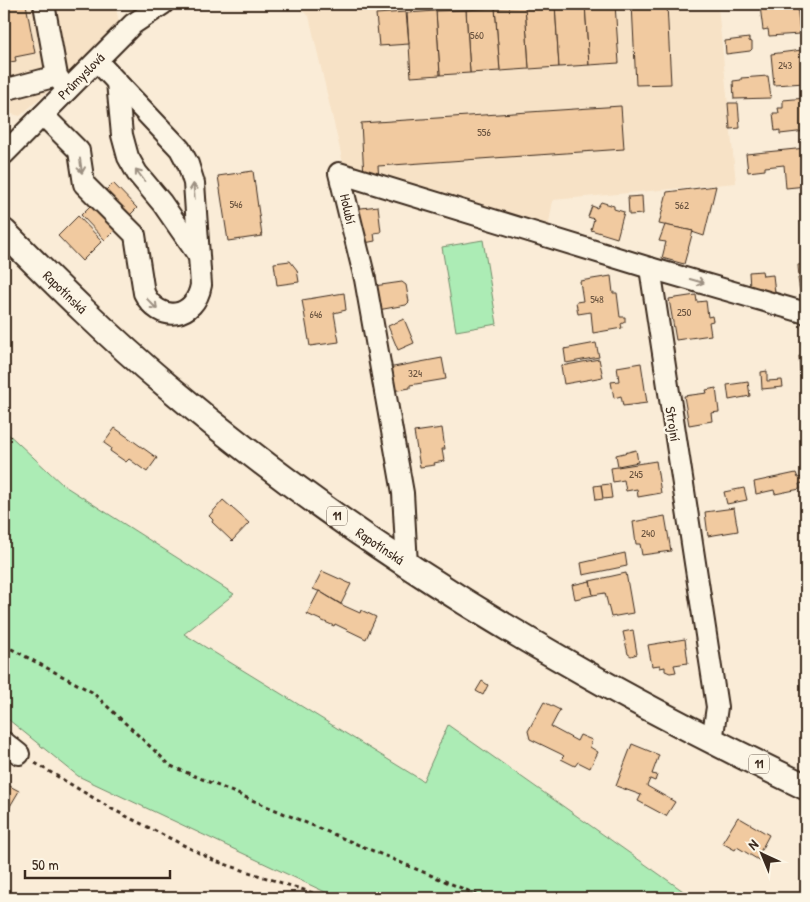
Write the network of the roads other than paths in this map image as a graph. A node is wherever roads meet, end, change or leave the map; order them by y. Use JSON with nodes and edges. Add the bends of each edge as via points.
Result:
{"nodes":[{"id":1,"x":44,"y":4,"type":"edge"},
{"id":2,"x":162,"y":4,"type":"edge"},
{"id":3,"x":97,"y":61,"type":"junction"},
{"id":4,"x":117,"y":82,"type":"junction"},
{"id":5,"x":62,"y":83,"type":"junction"},
{"id":6,"x":4,"y":90,"type":"edge"},
{"id":7,"x":43,"y":116,"type":"junction"},
{"id":8,"x":4,"y":154,"type":"edge"},
{"id":9,"x":4,"y":232,"type":"edge"},
{"id":10,"x":199,"y":257,"type":"junction"},
{"id":11,"x":650,"y":268,"type":"junction"},
{"id":12,"x":806,"y":313,"type":"edge"},
{"id":13,"x":407,"y":565,"type":"junction"},
{"id":14,"x":712,"y":741,"type":"junction"},
{"id":15,"x":806,"y":787,"type":"edge"}],
"edges":[{"from":1,"to":5,"type":"street"},
{"from":2,"to":3,"type":"street","name":"Průmyslová","via":[[133,24]]},
{"from":3,"to":4,"type":"street"},
{"from":3,"to":5,"type":"street","name":"Průmyslová"},
{"from":10,"to":4,"type":"street","one_way":true,"via":[[128,158],[122,135]]},
{"from":10,"to":4,"type":"street","one_way":true,"via":[[194,183],[188,164],[180,149]]},
{"from":5,"to":6,"type":"street"},
{"from":5,"to":7,"type":"street","name":"Průmyslová"},
{"from":7,"to":8,"type":"street","name":"Průmyslová"},
{"from":7,"to":10,"type":"street","one_way":true,"via":[[79,151],[84,184],[135,235],[144,293],[154,308],[170,314],[179,313],[195,302],[201,285]]},
{"from":9,"to":13,"type":"main road","name":"Rapotínská","number":"11","via":[[78,306],[164,384],[285,479]]},
{"from":11,"to":12,"type":"street","one_way":true},
{"from":11,"to":13,"type":"street","name":"Holubí","via":[[339,173],[365,278],[403,492]]},
{"from":11,"to":14,"type":"street","name":"Strojní","via":[[716,708]]},
{"from":13,"to":14,"type":"main road","name":"Rapotínská","number":"11","via":[[566,663]]},
{"from":14,"to":15,"type":"main road","name":"Rapotínská","number":"11"}]}
